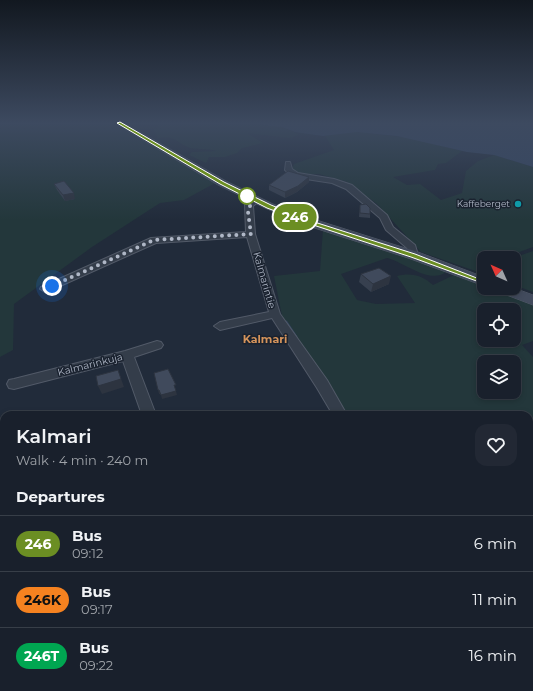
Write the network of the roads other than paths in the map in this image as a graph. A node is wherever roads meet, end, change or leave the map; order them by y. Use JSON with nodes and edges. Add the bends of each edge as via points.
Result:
{"nodes":[{"id":1,"x":174,"y":155,"type":"edge"},
{"id":2,"x":288,"y":163,"type":"dead end"},
{"id":3,"x":256,"y":200,"type":"junction"},
{"id":4,"x":251,"y":234,"type":"junction"},
{"id":5,"x":413,"y":255,"type":"junction"},
{"id":6,"x":477,"y":279,"type":"edge"},
{"id":7,"x":45,"y":290,"type":"dead end"},
{"id":8,"x":520,"y":295,"type":"edge"},
{"id":9,"x":533,"y":300,"type":"edge"},
{"id":10,"x":274,"y":314,"type":"junction"},
{"id":11,"x":220,"y":326,"type":"dead end"},
{"id":12,"x":157,"y":345,"type":"dead end"},
{"id":13,"x":127,"y":355,"type":"junction"},
{"id":14,"x":14,"y":384,"type":"dead end"},
{"id":15,"x":148,"y":411,"type":"edge"},
{"id":16,"x":338,"y":411,"type":"edge"}],
"edges":[{"from":1,"to":3,"type":"main road"},
{"from":2,"to":5,"type":"street","via":[[289,170],[296,175],[334,181],[349,187],[384,217],[389,228],[412,247]]},
{"from":3,"to":4,"type":"street","name":"Kalmarintie","via":[[249,205]]},
{"from":3,"to":5,"type":"main road","via":[[323,227]]},
{"from":4,"to":7,"type":"street","via":[[154,240]]},
{"from":4,"to":10,"type":"street","name":"Kalmarintie"},
{"from":5,"to":6,"type":"main road"},
{"from":8,"to":9,"type":"main road"},
{"from":10,"to":11,"type":"street"},
{"from":10,"to":16,"type":"street","name":"Kalmarintie"},
{"from":12,"to":13,"type":"street"},
{"from":13,"to":14,"type":"street","name":"Kalmarinkuja"},
{"from":13,"to":15,"type":"street","name":"Kalmarinkuja"}]}
